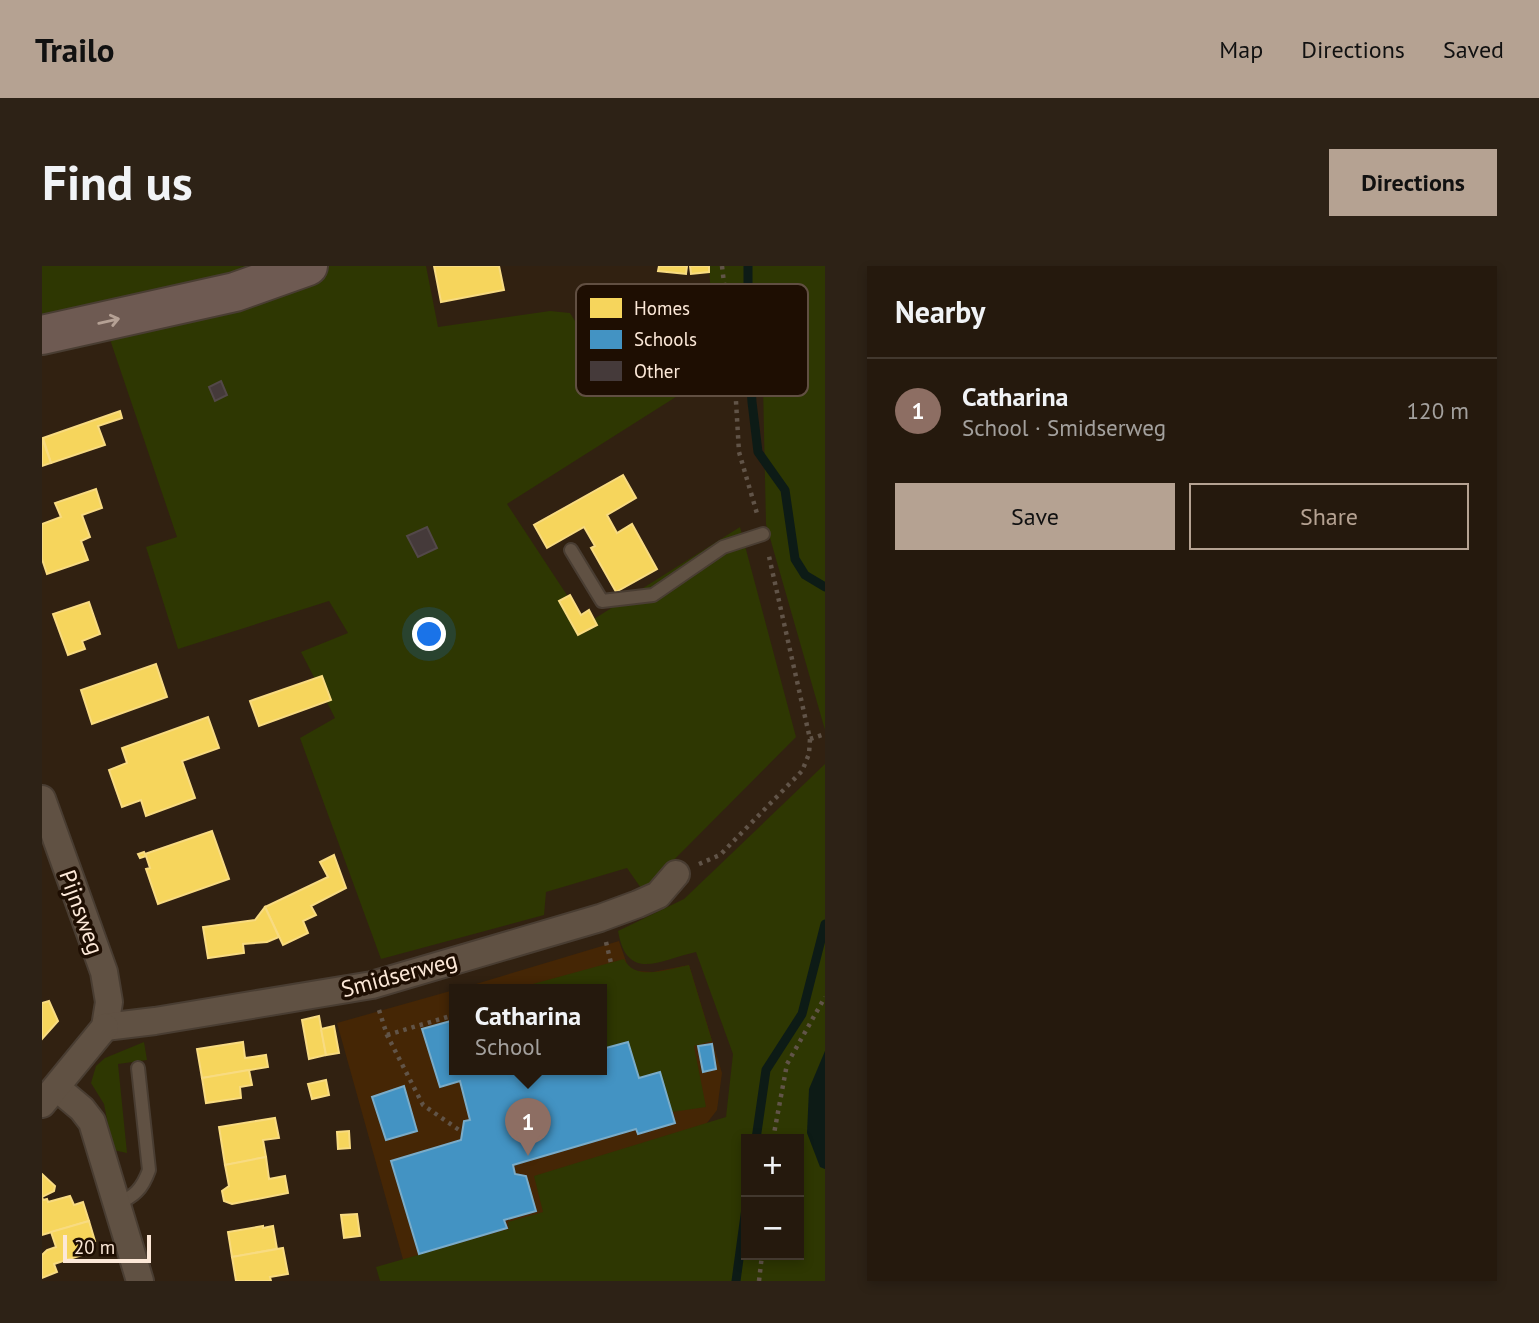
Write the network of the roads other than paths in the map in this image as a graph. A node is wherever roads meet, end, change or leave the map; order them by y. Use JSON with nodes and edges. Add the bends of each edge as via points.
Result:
{"nodes":[{"id":1,"x":308,"y":266,"type":"edge"},
{"id":2,"x":42,"y":335,"type":"edge"},
{"id":3,"x":763,"y":534,"type":"road end"},
{"id":4,"x":571,"y":550,"type":"dead end"},
{"id":5,"x":42,"y":799,"type":"edge"},
{"id":6,"x":676,"y":874,"type":"road end"},
{"id":7,"x":105,"y":1027,"type":"junction"},
{"id":8,"x":138,"y":1068,"type":"dead end"},
{"id":9,"x":50,"y":1096,"type":"edge"},
{"id":10,"x":116,"y":1205,"type":"junction"},
{"id":11,"x":140,"y":1281,"type":"edge"}],
"edges":[{"from":2,"to":1,"type":"main road","one_way":true,"via":[[235,292]]},
{"from":3,"to":4,"type":"lane","via":[[723,547],[653,595],[602,601]]},
{"from":5,"to":7,"type":"street","name":"Pijnsweg","via":[[104,972],[109,1002]]},
{"from":6,"to":7,"type":"street","name":"Smidserweg","via":[[659,895],[600,918],[372,985]]},
{"from":7,"to":9,"type":"street"},
{"from":8,"to":10,"type":"lane","via":[[149,1170],[135,1196]]},
{"from":9,"to":10,"type":"street","via":[[82,1109],[92,1122]]},
{"from":10,"to":11,"type":"street"}]}
